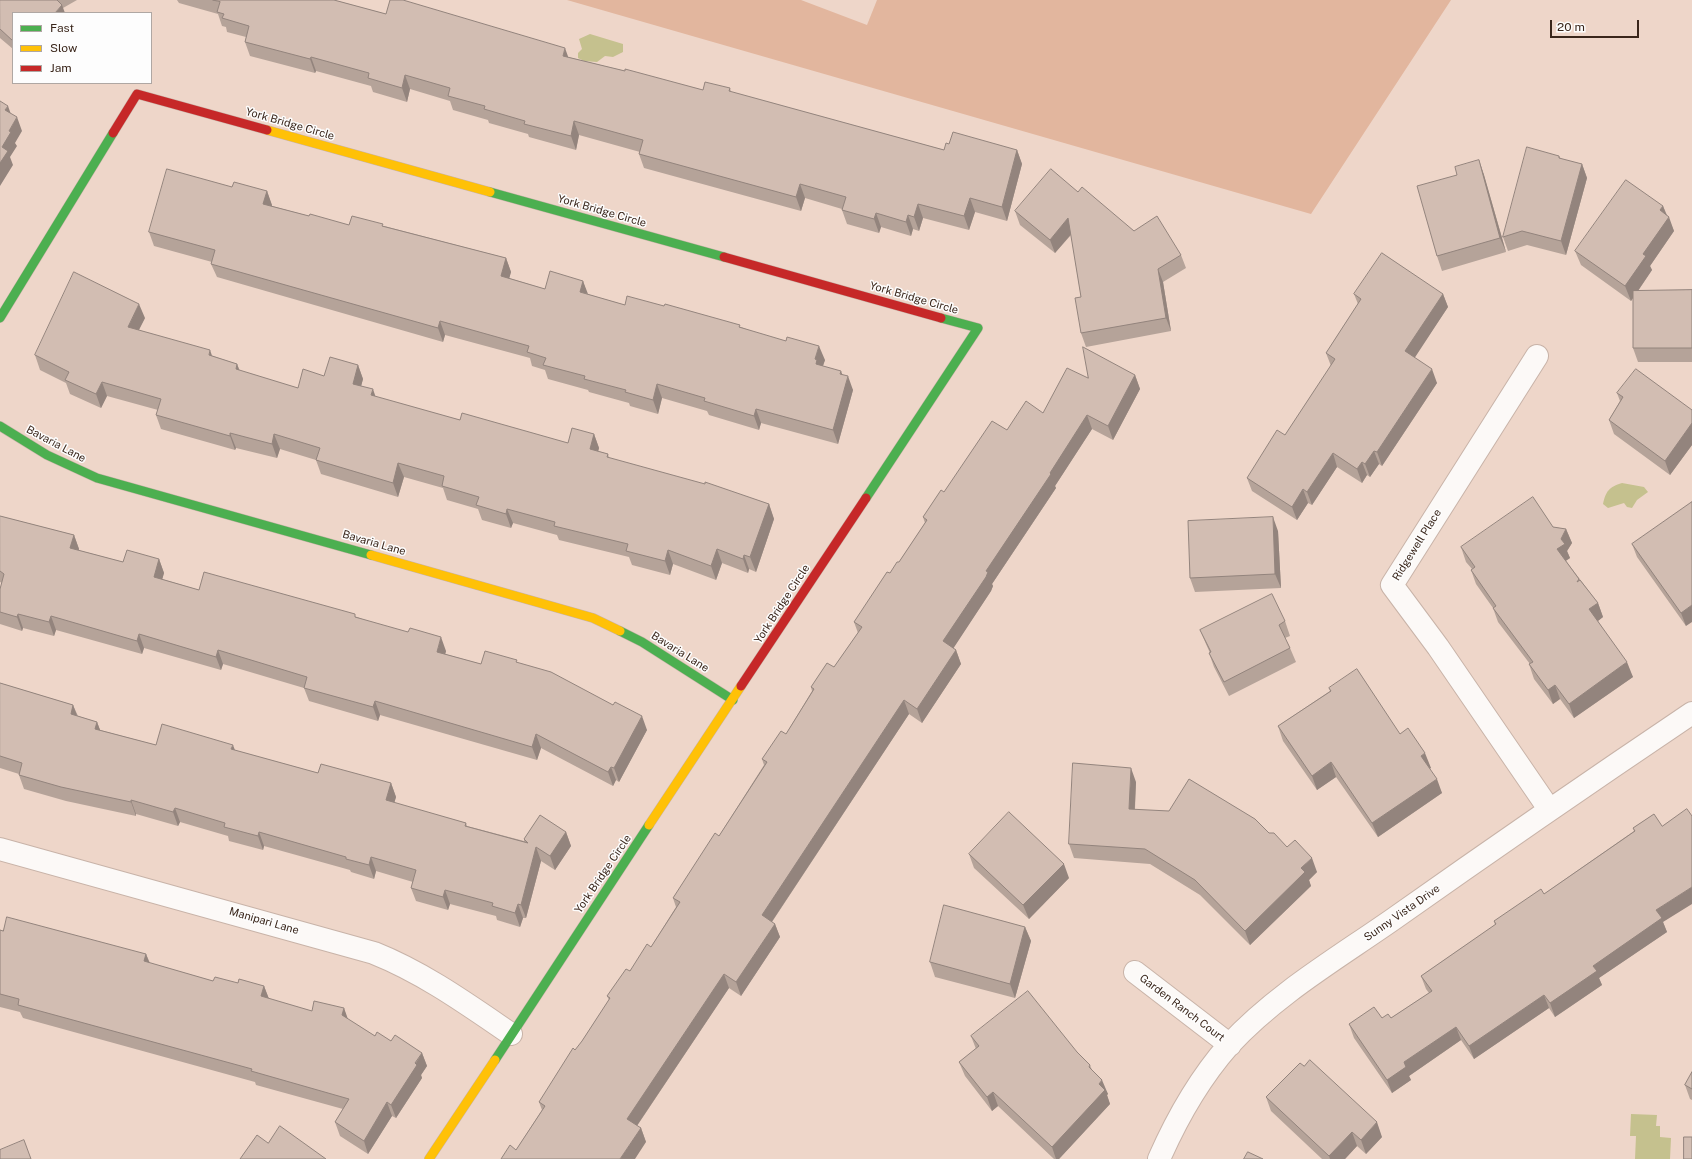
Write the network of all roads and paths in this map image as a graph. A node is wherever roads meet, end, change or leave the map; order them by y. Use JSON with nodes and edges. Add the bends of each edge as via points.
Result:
{"nodes":[{"id":1,"x":0,"y":318,"type":"edge"},
{"id":2,"x":1537,"y":356,"type":"dead end"},
{"id":3,"x":0,"y":426,"type":"edge"},
{"id":4,"x":734,"y":700,"type":"junction"},
{"id":5,"x":1692,"y":713,"type":"edge"},
{"id":6,"x":1549,"y":809,"type":"junction"},
{"id":7,"x":0,"y":848,"type":"edge"},
{"id":8,"x":1135,"y":972,"type":"dead end"},
{"id":9,"x":511,"y":1034,"type":"junction"},
{"id":10,"x":1230,"y":1045,"type":"junction"},
{"id":11,"x":429,"y":1159,"type":"edge"},
{"id":12,"x":1159,"y":1159,"type":"edge"}],
"edges":[{"from":1,"to":4,"type":"street","name":"York Bridge Circle","via":[[137,94],[978,328]]},
{"from":2,"to":6,"type":"street","name":"Ridgewell Place","via":[[1392,585],[1438,647]]},
{"from":3,"to":4,"type":"street","name":"Bavaria Lane","via":[[46,455],[97,478],[593,618],[642,642]]},
{"from":4,"to":9,"type":"street","name":"York Bridge Circle"},
{"from":5,"to":6,"type":"street","name":"Sunny Vista Drive"},
{"from":6,"to":10,"type":"street","name":"Sunny Vista Drive","via":[[1274,1003]]},
{"from":7,"to":9,"type":"street","name":"Manipari Lane","via":[[399,963]]},
{"from":8,"to":10,"type":"street","name":"Garden Ranch Court"},
{"from":9,"to":11,"type":"street","name":"York Bridge Circle"},
{"from":10,"to":12,"type":"street","name":"Sunny Vista Drive","via":[[1209,1070],[1182,1111]]}]}
